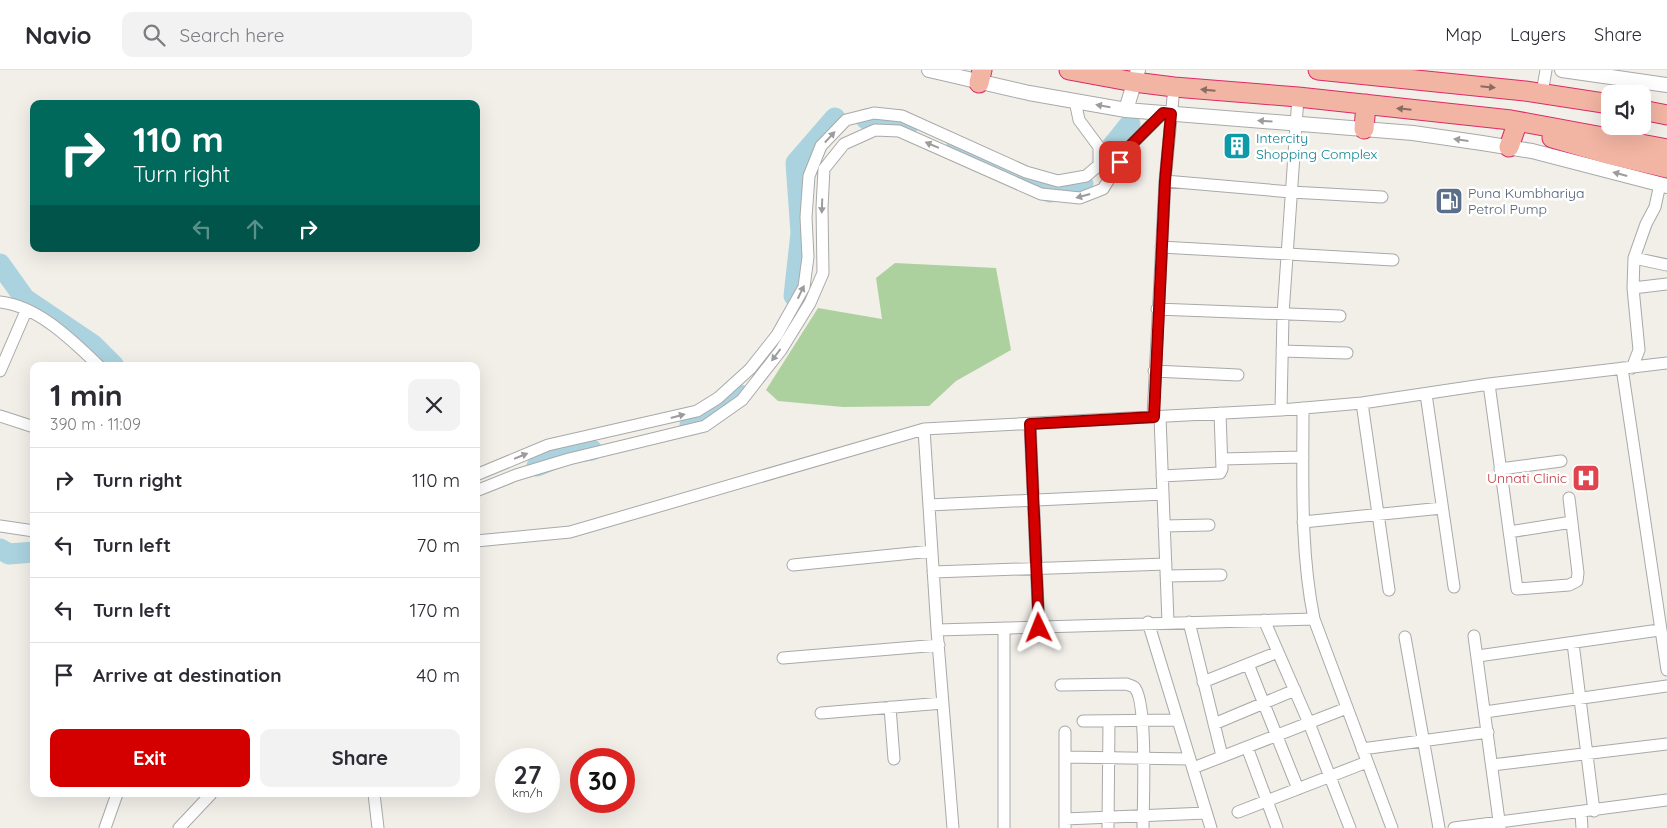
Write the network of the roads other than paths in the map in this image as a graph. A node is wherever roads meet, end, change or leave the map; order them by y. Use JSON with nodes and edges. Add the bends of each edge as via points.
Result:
{"nodes":[{"id":1,"x":929,"y":70,"type":"edge"},
{"id":2,"x":1069,"y":70,"type":"edge"},
{"id":3,"x":1318,"y":70,"type":"edge"},
{"id":4,"x":1546,"y":70,"type":"edge"},
{"id":5,"x":1562,"y":70,"type":"edge"},
{"id":6,"x":980,"y":76,"type":"edge"},
{"id":7,"x":1136,"y":76,"type":"edge"},
{"id":8,"x":1434,"y":76,"type":"edge"},
{"id":9,"x":1667,"y":85,"type":"edge"},
{"id":10,"x":1174,"y":87,"type":"junction"},
{"id":11,"x":1601,"y":91,"type":"edge"},
{"id":12,"x":1542,"y":93,"type":"junction"},
{"id":13,"x":1298,"y":97,"type":"junction"},
{"id":14,"x":1601,"y":99,"type":"edge"},
{"id":15,"x":1651,"y":99,"type":"edge"},
{"id":16,"x":1076,"y":101,"type":"junction"},
{"id":17,"x":1601,"y":102,"type":"edge"},
{"id":18,"x":1667,"y":102,"type":"edge"},
{"id":19,"x":1366,"y":104,"type":"junction"},
{"id":20,"x":1126,"y":110,"type":"junction"},
{"id":21,"x":1651,"y":112,"type":"edge"},
{"id":22,"x":1167,"y":113,"type":"junction"},
{"id":23,"x":1667,"y":115,"type":"edge"},
{"id":24,"x":1514,"y":122,"type":"junction"},
{"id":25,"x":1296,"y":124,"type":"junction"},
{"id":26,"x":1364,"y":129,"type":"junction"},
{"id":27,"x":1509,"y":147,"type":"junction"},
{"id":28,"x":1667,"y":149,"type":"edge"},
{"id":29,"x":1665,"y":179,"type":"edge"},
{"id":30,"x":1165,"y":181,"type":"junction"},
{"id":31,"x":1292,"y":192,"type":"junction"},
{"id":32,"x":1382,"y":197,"type":"dead end"},
{"id":33,"x":1161,"y":247,"type":"junction"},
{"id":34,"x":1287,"y":254,"type":"junction"},
{"id":35,"x":1634,"y":258,"type":"junction"},
{"id":36,"x":1393,"y":260,"type":"dead end"},
{"id":37,"x":1667,"y":264,"type":"edge"},
{"id":38,"x":1667,"y":284,"type":"edge"},
{"id":39,"x":1633,"y":288,"type":"junction"},
{"id":40,"x":0,"y":302,"type":"edge"},
{"id":41,"x":1157,"y":309,"type":"junction"},
{"id":42,"x":26,"y":311,"type":"junction"},
{"id":43,"x":1283,"y":314,"type":"junction"},
{"id":44,"x":1340,"y":316,"type":"dead end"},
{"id":45,"x":1282,"y":352,"type":"junction"},
{"id":46,"x":1347,"y":354,"type":"dead end"},
{"id":47,"x":94,"y":362,"type":"edge"},
{"id":48,"x":1667,"y":363,"type":"edge"},
{"id":49,"x":1627,"y":368,"type":"junction"},
{"id":50,"x":0,"y":371,"type":"edge"},
{"id":51,"x":1154,"y":371,"type":"junction"},
{"id":52,"x":1238,"y":375,"type":"dead end"},
{"id":53,"x":1489,"y":384,"type":"junction"},
{"id":54,"x":1426,"y":394,"type":"junction"},
{"id":55,"x":1362,"y":403,"type":"junction"},
{"id":56,"x":1303,"y":408,"type":"junction"},
{"id":57,"x":1281,"y":410,"type":"junction"},
{"id":58,"x":1220,"y":414,"type":"junction"},
{"id":59,"x":0,"y":416,"type":"edge"},
{"id":60,"x":1157,"y":417,"type":"junction"},
{"id":61,"x":1030,"y":424,"type":"junction"},
{"id":62,"x":30,"y":427,"type":"edge"},
{"id":63,"x":924,"y":429,"type":"junction"},
{"id":64,"x":1303,"y":457,"type":"junction"},
{"id":65,"x":1222,"y":459,"type":"junction"},
{"id":66,"x":1561,"y":461,"type":"dead end"},
{"id":67,"x":1500,"y":469,"type":"junction"},
{"id":68,"x":480,"y":473,"type":"edge"},
{"id":69,"x":1162,"y":476,"type":"junction"},
{"id":70,"x":480,"y":489,"type":"edge"},
{"id":71,"x":1163,"y":494,"type":"junction"},
{"id":72,"x":1569,"y":498,"type":"dead end"},
{"id":73,"x":1033,"y":499,"type":"junction"},
{"id":74,"x":929,"y":505,"type":"junction"},
{"id":75,"x":1442,"y":508,"type":"junction"},
{"id":76,"x":1378,"y":515,"type":"junction"},
{"id":77,"x":1304,"y":522,"type":"junction"},
{"id":78,"x":1572,"y":522,"type":"junction"},
{"id":79,"x":1209,"y":525,"type":"dead end"},
{"id":80,"x":0,"y":526,"type":"edge"},
{"id":81,"x":1164,"y":526,"type":"junction"},
{"id":82,"x":30,"y":530,"type":"edge"},
{"id":83,"x":1509,"y":532,"type":"junction"},
{"id":84,"x":480,"y":541,"type":"edge"},
{"id":85,"x":932,"y":551,"type":"junction"},
{"id":86,"x":1166,"y":564,"type":"junction"},
{"id":87,"x":793,"y":565,"type":"dead end"},
{"id":88,"x":1036,"y":568,"type":"junction"},
{"id":89,"x":933,"y":572,"type":"junction"},
{"id":90,"x":1221,"y":575,"type":"dead end"},
{"id":91,"x":1166,"y":576,"type":"junction"},
{"id":92,"x":1454,"y":587,"type":"dead end"},
{"id":93,"x":1388,"y":590,"type":"dead end"},
{"id":94,"x":1264,"y":620,"type":"junction"},
{"id":95,"x":1314,"y":620,"type":"junction"},
{"id":96,"x":1148,"y":622,"type":"junction"},
{"id":97,"x":1168,"y":622,"type":"junction"},
{"id":98,"x":1189,"y":622,"type":"junction"},
{"id":99,"x":1004,"y":628,"type":"junction"},
{"id":100,"x":1039,"y":628,"type":"junction"},
{"id":101,"x":937,"y":630,"type":"junction"},
{"id":102,"x":1659,"y":630,"type":"junction"},
{"id":103,"x":1474,"y":636,"type":"dead end"},
{"id":104,"x":1405,"y":637,"type":"dead end"},
{"id":105,"x":1573,"y":643,"type":"junction"},
{"id":106,"x":938,"y":645,"type":"junction"},
{"id":107,"x":1278,"y":652,"type":"junction"},
{"id":108,"x":1478,"y":656,"type":"junction"},
{"id":109,"x":783,"y":658,"type":"dead end"},
{"id":110,"x":1666,"y":658,"type":"edge"},
{"id":111,"x":1248,"y":664,"type":"junction"},
{"id":112,"x":1667,"y":670,"type":"edge"},
{"id":113,"x":1203,"y":682,"type":"junction"},
{"id":114,"x":1061,"y":685,"type":"dead end"},
{"id":115,"x":1667,"y":686,"type":"edge"},
{"id":116,"x":1295,"y":690,"type":"junction"},
{"id":117,"x":1580,"y":698,"type":"junction"},
{"id":118,"x":943,"y":703,"type":"junction"},
{"id":119,"x":1264,"y":704,"type":"junction"},
{"id":120,"x":890,"y":708,"type":"junction"},
{"id":121,"x":1347,"y":708,"type":"junction"},
{"id":122,"x":1485,"y":712,"type":"junction"},
{"id":123,"x":822,"y":713,"type":"dead end"},
{"id":124,"x":1178,"y":720,"type":"junction"},
{"id":125,"x":1083,"y":721,"type":"dead end"},
{"id":126,"x":1109,"y":721,"type":"junction"},
{"id":127,"x":1143,"y":721,"type":"junction"},
{"id":128,"x":1309,"y":723,"type":"junction"},
{"id":129,"x":1214,"y":724,"type":"junction"},
{"id":130,"x":1065,"y":732,"type":"dead end"},
{"id":131,"x":1488,"y":732,"type":"junction"},
{"id":132,"x":1276,"y":735,"type":"junction"},
{"id":133,"x":1422,"y":741,"type":"junction"},
{"id":134,"x":1667,"y":744,"type":"edge"},
{"id":135,"x":1247,"y":747,"type":"junction"},
{"id":136,"x":1362,"y":749,"type":"junction"},
{"id":137,"x":1587,"y":754,"type":"junction"},
{"id":138,"x":1222,"y":756,"type":"junction"},
{"id":139,"x":1065,"y":758,"type":"junction"},
{"id":140,"x":1109,"y":758,"type":"junction"},
{"id":141,"x":1143,"y":758,"type":"junction"},
{"id":142,"x":894,"y":759,"type":"dead end"},
{"id":143,"x":1367,"y":762,"type":"junction"},
{"id":144,"x":1191,"y":763,"type":"junction"},
{"id":145,"x":1492,"y":766,"type":"junction"},
{"id":146,"x":1330,"y":777,"type":"junction"},
{"id":147,"x":1298,"y":789,"type":"junction"},
{"id":148,"x":116,"y":797,"type":"edge"},
{"id":149,"x":208,"y":797,"type":"edge"},
{"id":150,"x":374,"y":797,"type":"edge"},
{"id":151,"x":1667,"y":800,"type":"edge"},
{"id":152,"x":1267,"y":801,"type":"junction"},
{"id":153,"x":1594,"y":811,"type":"junction"},
{"id":154,"x":1238,"y":812,"type":"dead end"},
{"id":155,"x":1581,"y":812,"type":"junction"},
{"id":156,"x":1206,"y":813,"type":"junction"},
{"id":157,"x":1143,"y":816,"type":"junction"},
{"id":158,"x":1065,"y":823,"type":"edge"},
{"id":159,"x":1108,"y":823,"type":"edge"},
{"id":160,"x":1524,"y":824,"type":"edge"},
{"id":161,"x":1500,"y":826,"type":"edge"},
{"id":162,"x":105,"y":828,"type":"edge"},
{"id":163,"x":179,"y":828,"type":"edge"},
{"id":164,"x":378,"y":828,"type":"edge"},
{"id":165,"x":953,"y":828,"type":"edge"},
{"id":166,"x":1004,"y":828,"type":"edge"},
{"id":167,"x":1143,"y":828,"type":"edge"},
{"id":168,"x":1211,"y":828,"type":"edge"},
{"id":169,"x":1277,"y":828,"type":"edge"},
{"id":170,"x":1350,"y":828,"type":"edge"},
{"id":171,"x":1392,"y":828,"type":"edge"},
{"id":172,"x":1438,"y":828,"type":"edge"},
{"id":173,"x":1454,"y":828,"type":"edge"},
{"id":174,"x":1582,"y":828,"type":"edge"}],
"edges":[{"from":1,"to":6,"type":"street"},
{"from":2,"to":7,"type":"highway"},
{"from":3,"to":8,"type":"highway"},
{"from":4,"to":12,"type":"street"},
{"from":5,"to":9,"type":"street"},
{"from":6,"to":16,"type":"street"},
{"from":7,"to":10,"type":"highway"},
{"from":7,"to":20,"type":"street"},
{"from":8,"to":12,"type":"highway","one_way":true},
{"from":13,"to":10,"type":"highway","one_way":true},
{"from":10,"to":22,"type":"street"},
{"from":11,"to":14,"type":"highway","via":[[1598,90]]},
{"from":12,"to":17,"type":"highway"},
{"from":13,"to":19,"type":"highway"},
{"from":13,"to":25,"type":"street"},
{"from":15,"to":18,"type":"highway"},
{"from":20,"to":16,"type":"street","one_way":true},
{"from":68,"to":16,"type":"street","one_way":true,"via":[[548,445],[697,411],[718,398],[750,369],[777,336],[804,287],[808,257],[809,176],[821,146],[846,120],[874,112],[902,116],[1026,172],[1058,181],[1086,176],[1099,165],[1099,147],[1079,120]]},
{"from":24,"to":19,"type":"highway","one_way":true},
{"from":19,"to":26,"type":"highway"},
{"from":20,"to":22,"type":"street"},
{"from":21,"to":23,"type":"highway"},
{"from":25,"to":22,"type":"street","one_way":true},
{"from":22,"to":30,"type":"street"},
{"from":22,"to":70,"type":"street","one_way":true,"via":[[1128,148],[1103,189],[1080,198],[1041,194],[899,131],[875,130],[844,144],[824,169],[823,273],[810,303],[781,350],[742,400],[705,426],[569,459]]},
{"from":24,"to":27,"type":"highway"},
{"from":24,"to":28,"type":"highway"},
{"from":24,"to":29,"type":"highway","via":[[1529,132],[1581,147]]},
{"from":25,"to":26,"type":"street"},
{"from":25,"to":31,"type":"street"},
{"from":27,"to":26,"type":"street","one_way":true},
{"from":29,"to":27,"type":"street","one_way":true},
{"from":29,"to":35,"type":"street"},
{"from":30,"to":31,"type":"street"},
{"from":30,"to":33,"type":"street"},
{"from":31,"to":32,"type":"street"},
{"from":31,"to":34,"type":"street"},
{"from":33,"to":34,"type":"street"},
{"from":33,"to":41,"type":"street"},
{"from":34,"to":36,"type":"street"},
{"from":34,"to":43,"type":"street"},
{"from":35,"to":37,"type":"street"},
{"from":35,"to":39,"type":"street"},
{"from":38,"to":39,"type":"street"},
{"from":39,"to":49,"type":"street","via":[[1639,350]]},
{"from":40,"to":42,"type":"street","via":[[14,304]]},
{"from":41,"to":43,"type":"street"},
{"from":41,"to":51,"type":"street"},
{"from":42,"to":47,"type":"street","via":[[52,326]]},
{"from":42,"to":50,"type":"street"},
{"from":43,"to":44,"type":"street"},
{"from":43,"to":45,"type":"street"},
{"from":45,"to":46,"type":"street"},
{"from":45,"to":57,"type":"street"},
{"from":48,"to":49,"type":"street"},
{"from":49,"to":53,"type":"street"},
{"from":49,"to":102,"type":"street"},
{"from":51,"to":52,"type":"street"},
{"from":51,"to":60,"type":"street"},
{"from":53,"to":54,"type":"street"},
{"from":53,"to":67,"type":"street"},
{"from":54,"to":55,"type":"street"},
{"from":54,"to":75,"type":"street"},
{"from":55,"to":56,"type":"street"},
{"from":55,"to":76,"type":"street"},
{"from":56,"to":57,"type":"street"},
{"from":56,"to":64,"type":"street"},
{"from":57,"to":58,"type":"street"},
{"from":58,"to":60,"type":"street"},
{"from":58,"to":65,"type":"street"},
{"from":59,"to":62,"type":"street"},
{"from":60,"to":61,"type":"street"},
{"from":60,"to":69,"type":"street"},
{"from":61,"to":63,"type":"street"},
{"from":61,"to":73,"type":"street"},
{"from":63,"to":74,"type":"street"},
{"from":63,"to":84,"type":"street","via":[[570,532]]},
{"from":64,"to":65,"type":"street"},
{"from":64,"to":77,"type":"street"},
{"from":65,"to":69,"type":"street","via":[[1220,473]]},
{"from":66,"to":67,"type":"street"},
{"from":67,"to":83,"type":"street"},
{"from":69,"to":71,"type":"street"},
{"from":71,"to":73,"type":"street"},
{"from":71,"to":81,"type":"street"},
{"from":72,"to":78,"type":"street"},
{"from":73,"to":74,"type":"street"},
{"from":73,"to":88,"type":"street"},
{"from":74,"to":85,"type":"street"},
{"from":75,"to":76,"type":"street"},
{"from":75,"to":92,"type":"street"},
{"from":76,"to":77,"type":"street"},
{"from":76,"to":93,"type":"street"},
{"from":77,"to":95,"type":"street"},
{"from":78,"to":83,"type":"street"},
{"from":78,"to":83,"type":"street","via":[[1578,573],[1577,581],[1569,585],[1517,589]]},
{"from":79,"to":81,"type":"street"},
{"from":80,"to":82,"type":"street"},
{"from":81,"to":86,"type":"street"},
{"from":85,"to":87,"type":"street"},
{"from":85,"to":89,"type":"street"},
{"from":86,"to":88,"type":"street"},
{"from":86,"to":91,"type":"street"},
{"from":88,"to":89,"type":"street"},
{"from":88,"to":100,"type":"street"},
{"from":89,"to":101,"type":"street"},
{"from":90,"to":91,"type":"street"},
{"from":91,"to":97,"type":"street"},
{"from":94,"to":95,"type":"street"},
{"from":94,"to":98,"type":"street"},
{"from":94,"to":107,"type":"street"},
{"from":95,"to":121,"type":"street"},
{"from":96,"to":97,"type":"street"},
{"from":96,"to":100,"type":"street"},
{"from":96,"to":124,"type":"street"},
{"from":97,"to":98,"type":"street"},
{"from":98,"to":113,"type":"street"},
{"from":99,"to":100,"type":"street"},
{"from":99,"to":101,"type":"street"},
{"from":99,"to":166,"type":"street"},
{"from":101,"to":106,"type":"street"},
{"from":102,"to":105,"type":"street"},
{"from":102,"to":110,"type":"street"},
{"from":103,"to":108,"type":"street"},
{"from":104,"to":133,"type":"street"},
{"from":105,"to":108,"type":"street"},
{"from":105,"to":117,"type":"street"},
{"from":106,"to":109,"type":"street"},
{"from":106,"to":118,"type":"street"},
{"from":107,"to":111,"type":"street"},
{"from":107,"to":116,"type":"street"},
{"from":108,"to":122,"type":"street"},
{"from":110,"to":112,"type":"street"},
{"from":111,"to":113,"type":"street"},
{"from":111,"to":119,"type":"street"},
{"from":113,"to":129,"type":"street"},
{"from":114,"to":127,"type":"street","via":[[1134,686]]},
{"from":115,"to":117,"type":"street"},
{"from":116,"to":119,"type":"street"},
{"from":116,"to":128,"type":"street"},
{"from":117,"to":122,"type":"street"},
{"from":117,"to":137,"type":"street"},
{"from":118,"to":120,"type":"street"},
{"from":118,"to":165,"type":"street"},
{"from":119,"to":129,"type":"street"},
{"from":119,"to":132,"type":"street"},
{"from":120,"to":123,"type":"street"},
{"from":120,"to":142,"type":"street"},
{"from":121,"to":128,"type":"street"},
{"from":121,"to":136,"type":"street"},
{"from":122,"to":131,"type":"street"},
{"from":124,"to":127,"type":"street"},
{"from":124,"to":144,"type":"street"},
{"from":125,"to":126,"type":"street"},
{"from":126,"to":127,"type":"street"},
{"from":126,"to":140,"type":"street"},
{"from":127,"to":141,"type":"street"},
{"from":128,"to":132,"type":"street"},
{"from":128,"to":146,"type":"street"},
{"from":129,"to":138,"type":"street"},
{"from":130,"to":139,"type":"street"},
{"from":131,"to":133,"type":"street"},
{"from":131,"to":145,"type":"street"},
{"from":132,"to":135,"type":"street"},
{"from":132,"to":147,"type":"street"},
{"from":133,"to":136,"type":"street"},
{"from":133,"to":172,"type":"street"},
{"from":134,"to":137,"type":"street"},
{"from":135,"to":138,"type":"street"},
{"from":135,"to":152,"type":"street"},
{"from":136,"to":143,"type":"street"},
{"from":137,"to":145,"type":"street"},
{"from":137,"to":153,"type":"street"},
{"from":138,"to":144,"type":"street"},
{"from":139,"to":140,"type":"street"},
{"from":139,"to":158,"type":"street"},
{"from":140,"to":141,"type":"street"},
{"from":140,"to":159,"type":"street"},
{"from":141,"to":144,"type":"street"},
{"from":141,"to":157,"type":"street"},
{"from":143,"to":146,"type":"street"},
{"from":143,"to":171,"type":"street"},
{"from":144,"to":156,"type":"street"},
{"from":145,"to":161,"type":"street"},
{"from":146,"to":147,"type":"street"},
{"from":146,"to":170,"type":"street"},
{"from":147,"to":152,"type":"street"},
{"from":148,"to":162,"type":"street"},
{"from":149,"to":163,"type":"street"},
{"from":150,"to":164,"type":"street"},
{"from":151,"to":153,"type":"street"},
{"from":152,"to":154,"type":"street"},
{"from":152,"to":169,"type":"street"},
{"from":153,"to":155,"type":"street"},
{"from":155,"to":160,"type":"street"},
{"from":155,"to":174,"type":"street"},
{"from":156,"to":157,"type":"street"},
{"from":156,"to":168,"type":"street"},
{"from":157,"to":159,"type":"street"},
{"from":157,"to":167,"type":"street"},
{"from":158,"to":159,"type":"street"},
{"from":160,"to":161,"type":"street"},
{"from":161,"to":173,"type":"street"}]}
